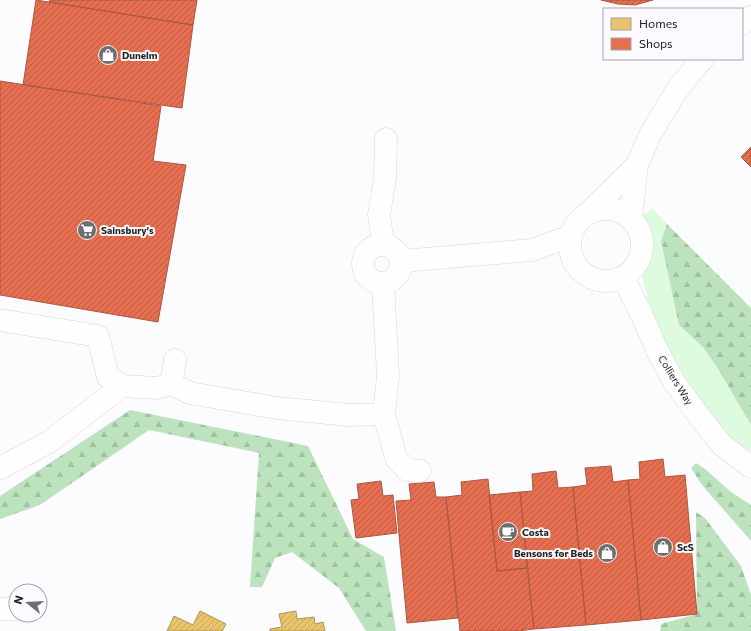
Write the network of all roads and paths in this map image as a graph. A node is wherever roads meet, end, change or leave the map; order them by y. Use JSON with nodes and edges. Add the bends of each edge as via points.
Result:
{"nodes":[{"id":1,"x":751,"y":17,"type":"edge"},
{"id":2,"x":743,"y":23,"type":"edge"},
{"id":3,"x":702,"y":60,"type":"edge"},
{"id":4,"x":386,"y":139,"type":"dead end"},
{"id":5,"x":637,"y":164,"type":"junction"},
{"id":6,"x":587,"y":214,"type":"junction"},
{"id":7,"x":631,"y":219,"type":"junction"},
{"id":8,"x":571,"y":236,"type":"junction"},
{"id":9,"x":383,"y":244,"type":"junction"},
{"id":10,"x":532,"y":250,"type":"junction"},
{"id":11,"x":573,"y":261,"type":"junction"},
{"id":12,"x":402,"y":262,"type":"junction"},
{"id":13,"x":623,"y":277,"type":"junction"},
{"id":14,"x":383,"y":283,"type":"junction"},
{"id":15,"x":0,"y":320,"type":"edge"},
{"id":16,"x":175,"y":360,"type":"dead end"},
{"id":17,"x":171,"y":384,"type":"junction"},
{"id":18,"x":122,"y":386,"type":"junction"},
{"id":19,"x":384,"y":414,"type":"junction"},
{"id":20,"x":751,"y":467,"type":"edge"},
{"id":21,"x":0,"y":468,"type":"edge"},
{"id":22,"x":420,"y":471,"type":"dead end"}],
"edges":[{"from":1,"to":2,"type":"street"},
{"from":3,"to":5,"type":"street","via":[[678,90],[650,135]]},
{"from":4,"to":9,"type":"street","via":[[385,178],[380,216]]},
{"from":5,"to":6,"type":"street"},
{"from":5,"to":7,"type":"street"},
{"from":6,"to":7,"type":"street","via":[[610,209],[621,212]]},
{"from":6,"to":8,"type":"street","via":[[574,228]]},
{"from":7,"to":13,"type":"street","via":[[638,228],[642,250],[632,270]]},
{"from":8,"to":10,"type":"street"},
{"from":8,"to":11,"type":"street","via":[[570,249]]},
{"from":9,"to":12,"type":"street","via":[[398,251]]},
{"from":9,"to":14,"type":"street","via":[[366,252],[363,264],[366,275]]},
{"from":10,"to":11,"type":"street"},
{"from":10,"to":12,"type":"street"},
{"from":11,"to":13,"type":"street","via":[[589,277],[600,281],[612,281]]},
{"from":12,"to":14,"type":"street","via":[[395,279]]},
{"from":13,"to":20,"type":"street","name":"Colliers Way","via":[[674,382],[721,444]]},
{"from":14,"to":19,"type":"street","via":[[388,376]]},
{"from":15,"to":18,"type":"street","via":[[98,336],[108,377]]},
{"from":16,"to":17,"type":"street"},
{"from":17,"to":18,"type":"street","via":[[157,388]]},
{"from":17,"to":19,"type":"street","via":[[190,393],[277,408],[349,415]]},
{"from":18,"to":21,"type":"street","via":[[50,442]]},
{"from":19,"to":22,"type":"street","via":[[396,458],[407,470]]}]}
